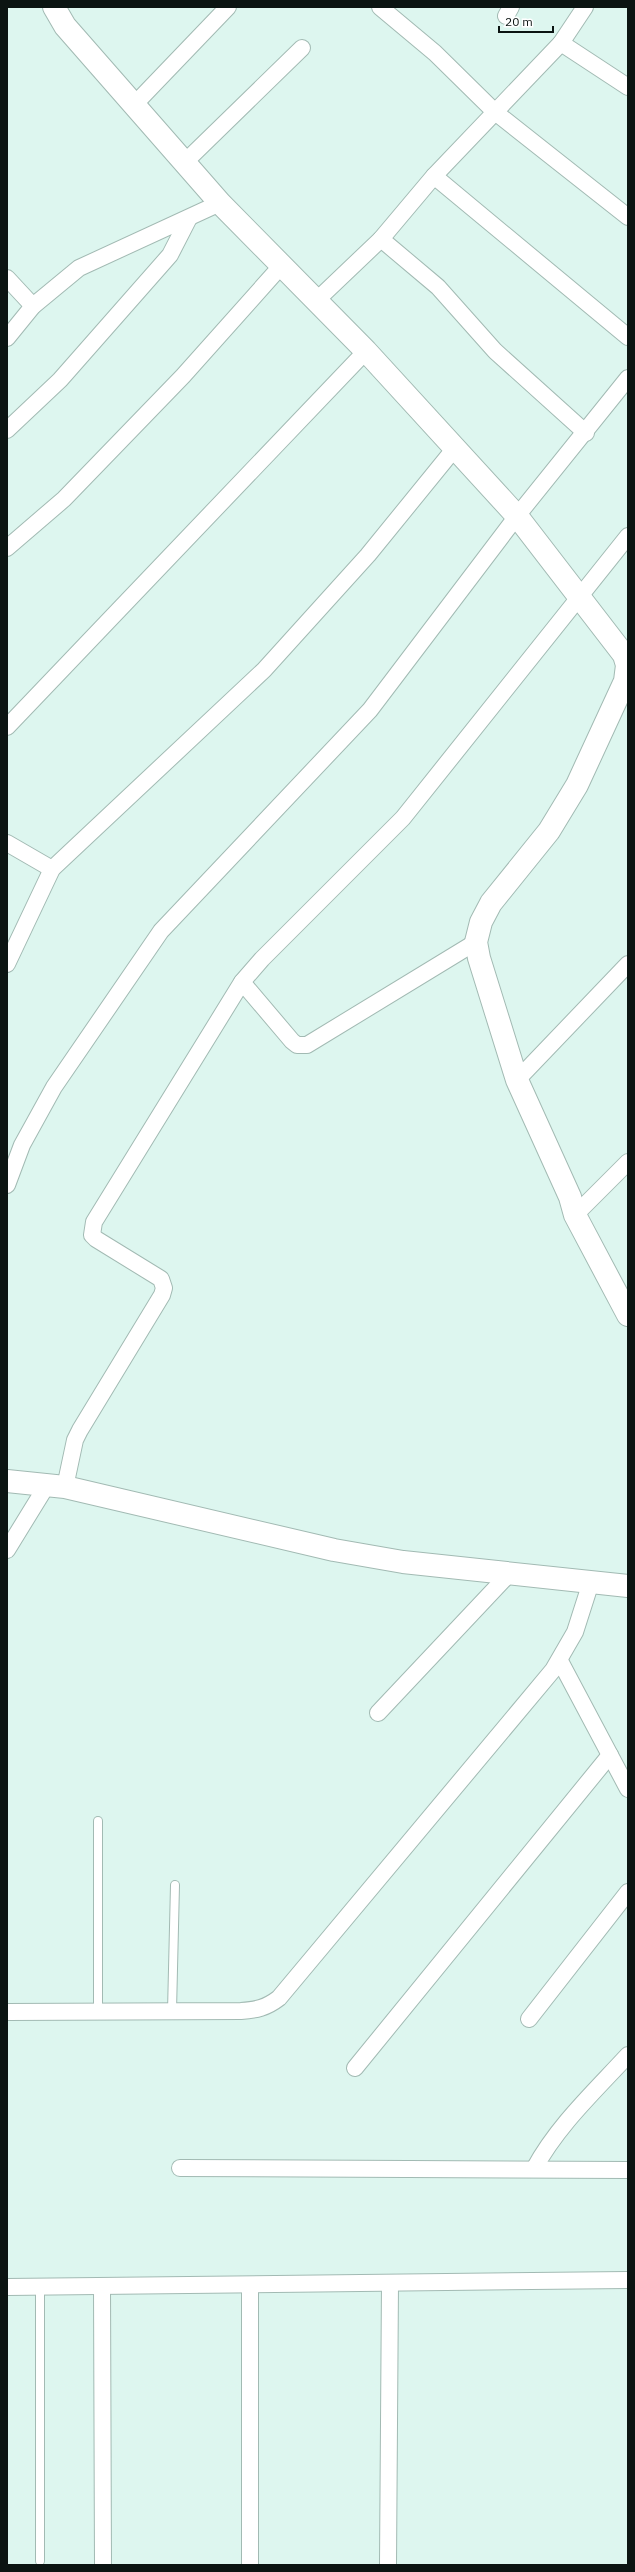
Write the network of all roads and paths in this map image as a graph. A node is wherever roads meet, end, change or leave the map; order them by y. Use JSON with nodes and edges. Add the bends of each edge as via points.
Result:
{"nodes":[{"id":1,"x":54,"y":7,"type":"edge"},
{"id":2,"x":228,"y":7,"type":"edge"},
{"id":3,"x":380,"y":7,"type":"edge"},
{"id":4,"x":586,"y":7,"type":"edge"},
{"id":5,"x":561,"y":42,"type":"junction"},
{"id":6,"x":302,"y":48,"type":"dead end"},
{"id":7,"x":628,"y":87,"type":"edge"},
{"id":8,"x":134,"y":105,"type":"junction"},
{"id":9,"x":495,"y":112,"type":"junction"},
{"id":10,"x":184,"y":163,"type":"junction"},
{"id":11,"x":434,"y":176,"type":"junction"},
{"id":12,"x":220,"y":203,"type":"junction"},
{"id":13,"x":189,"y":218,"type":"junction"},
{"id":14,"x":628,"y":218,"type":"edge"},
{"id":15,"x":381,"y":238,"type":"junction"},
{"id":16,"x":282,"y":265,"type":"junction"},
{"id":17,"x":7,"y":278,"type":"edge"},
{"id":18,"x":317,"y":300,"type":"junction"},
{"id":19,"x":33,"y":306,"type":"junction"},
{"id":20,"x":628,"y":336,"type":"edge"},
{"id":21,"x":7,"y":338,"type":"edge"},
{"id":22,"x":366,"y":351,"type":"junction"},
{"id":23,"x":628,"y":378,"type":"edge"},
{"id":24,"x":7,"y":430,"type":"edge"},
{"id":25,"x":586,"y":433,"type":"junction"},
{"id":26,"x":454,"y":448,"type":"junction"},
{"id":27,"x":517,"y":516,"type":"junction"},
{"id":28,"x":628,"y":536,"type":"edge"},
{"id":29,"x":7,"y":548,"type":"edge"},
{"id":30,"x":578,"y":598,"type":"junction"},
{"id":31,"x":628,"y":665,"type":"edge"},
{"id":32,"x":7,"y":728,"type":"edge"},
{"id":33,"x":7,"y":843,"type":"edge"},
{"id":34,"x":52,"y":869,"type":"junction"},
{"id":35,"x":476,"y":942,"type":"junction"},
{"id":36,"x":7,"y":964,"type":"edge"},
{"id":37,"x":628,"y":964,"type":"edge"},
{"id":38,"x":242,"y":982,"type":"junction"},
{"id":39,"x":517,"y":1080,"type":"junction"},
{"id":40,"x":628,"y":1162,"type":"edge"},
{"id":41,"x":7,"y":1185,"type":"edge"},
{"id":42,"x":575,"y":1214,"type":"junction"},
{"id":43,"x":628,"y":1315,"type":"edge"},
{"id":44,"x":7,"y":1481,"type":"edge"},
{"id":45,"x":56,"y":1486,"type":"junction"},
{"id":46,"x":7,"y":1550,"type":"edge"},
{"id":47,"x":509,"y":1574,"type":"junction"},
{"id":48,"x":591,"y":1582,"type":"junction"},
{"id":49,"x":628,"y":1586,"type":"edge"},
{"id":50,"x":560,"y":1661,"type":"junction"},
{"id":51,"x":378,"y":1713,"type":"dead end"},
{"id":52,"x":610,"y":1755,"type":"junction"},
{"id":53,"x":628,"y":1789,"type":"edge"},
{"id":54,"x":98,"y":1821,"type":"dead end"},
{"id":55,"x":175,"y":1885,"type":"dead end"},
{"id":56,"x":628,"y":1892,"type":"edge"},
{"id":57,"x":98,"y":2011,"type":"junction"},
{"id":58,"x":172,"y":2011,"type":"junction"},
{"id":59,"x":7,"y":2012,"type":"edge"},
{"id":60,"x":529,"y":2019,"type":"dead end"},
{"id":61,"x":628,"y":2055,"type":"edge"},
{"id":62,"x":355,"y":2068,"type":"dead end"},
{"id":63,"x":180,"y":2168,"type":"dead end"},
{"id":64,"x":534,"y":2169,"type":"junction"},
{"id":65,"x":628,"y":2170,"type":"edge"},
{"id":66,"x":628,"y":2280,"type":"edge"},
{"id":67,"x":390,"y":2283,"type":"junction"},
{"id":68,"x":250,"y":2285,"type":"junction"},
{"id":69,"x":7,"y":2286,"type":"edge"},
{"id":70,"x":40,"y":2287,"type":"junction"},
{"id":71,"x":102,"y":2287,"type":"junction"},
{"id":72,"x":40,"y":2561,"type":"dead end"},
{"id":73,"x":102,"y":2565,"type":"edge"},
{"id":74,"x":250,"y":2565,"type":"edge"},
{"id":75,"x":388,"y":2565,"type":"edge"}],
"edges":[{"from":1,"to":8,"type":"main road","via":[[65,26]]},
{"from":2,"to":8,"type":"street"},
{"from":3,"to":9,"type":"street","via":[[436,53]]},
{"from":4,"to":5,"type":"street"},
{"from":5,"to":7,"type":"street"},
{"from":5,"to":9,"type":"street"},
{"from":6,"to":10,"type":"street"},
{"from":8,"to":10,"type":"main road"},
{"from":9,"to":11,"type":"street"},
{"from":9,"to":14,"type":"street"},
{"from":10,"to":12,"type":"main road"},
{"from":11,"to":15,"type":"street"},
{"from":11,"to":20,"type":"street"},
{"from":12,"to":13,"type":"street"},
{"from":12,"to":16,"type":"main road"},
{"from":13,"to":19,"type":"street","via":[[79,268]]},
{"from":13,"to":24,"type":"street","via":[[170,255],[60,380]]},
{"from":15,"to":18,"type":"street"},
{"from":15,"to":25,"type":"street","via":[[438,287],[495,351]]},
{"from":16,"to":18,"type":"main road"},
{"from":16,"to":29,"type":"street","via":[[183,376],[75,488]]},
{"from":17,"to":19,"type":"street"},
{"from":18,"to":22,"type":"main road"},
{"from":19,"to":21,"type":"street"},
{"from":22,"to":26,"type":"main road"},
{"from":22,"to":32,"type":"street"},
{"from":23,"to":25,"type":"street"},
{"from":25,"to":27,"type":"street"},
{"from":26,"to":27,"type":"main road"},
{"from":26,"to":34,"type":"street","via":[[368,555],[264,670]]},
{"from":27,"to":30,"type":"main road"},
{"from":27,"to":41,"type":"street","via":[[370,710],[161,931],[54,1087],[22,1145]]},
{"from":28,"to":30,"type":"street"},
{"from":30,"to":31,"type":"main road","via":[[618,646]]},
{"from":30,"to":38,"type":"street","via":[[403,818]]},
{"from":31,"to":35,"type":"main road","via":[[619,695],[577,785],[550,831],[490,904],[481,922]]},
{"from":33,"to":34,"type":"street"},
{"from":34,"to":36,"type":"street"},
{"from":35,"to":38,"type":"street","via":[[307,1045],[297,1045],[292,1041]]},
{"from":35,"to":39,"type":"main road","via":[[478,958]]},
{"from":37,"to":39,"type":"street"},
{"from":38,"to":45,"type":"street","via":[[91,1228],[96,1239],[161,1279],[164,1288],[80,1430]]},
{"from":39,"to":42,"type":"main road","via":[[570,1197]]},
{"from":40,"to":42,"type":"street"},
{"from":42,"to":43,"type":"main road"},
{"from":44,"to":45,"type":"main road"},
{"from":45,"to":46,"type":"street"},
{"from":45,"to":47,"type":"main road","via":[[334,1550],[411,1563]]},
{"from":47,"to":48,"type":"main road"},
{"from":47,"to":51,"type":"street"},
{"from":48,"to":49,"type":"main road"},
{"from":48,"to":50,"type":"street","via":[[575,1632]]},
{"from":50,"to":52,"type":"street"},
{"from":50,"to":58,"type":"street","via":[[279,1998],[258,2010]]},
{"from":52,"to":53,"type":"street"},
{"from":52,"to":62,"type":"street"},
{"from":54,"to":57,"type":"lane"},
{"from":55,"to":58,"type":"lane"},
{"from":56,"to":60,"type":"street"},
{"from":57,"to":58,"type":"street"},
{"from":57,"to":59,"type":"street"},
{"from":61,"to":64,"type":"street","via":[[562,2125],[547,2144]]},
{"from":63,"to":64,"type":"street"},
{"from":64,"to":65,"type":"street"},
{"from":66,"to":67,"type":"street"},
{"from":67,"to":68,"type":"street"},
{"from":67,"to":75,"type":"street"},
{"from":68,"to":71,"type":"street"},
{"from":68,"to":74,"type":"street"},
{"from":69,"to":70,"type":"street"},
{"from":70,"to":71,"type":"street"},
{"from":70,"to":72,"type":"lane"},
{"from":71,"to":73,"type":"street"}]}
